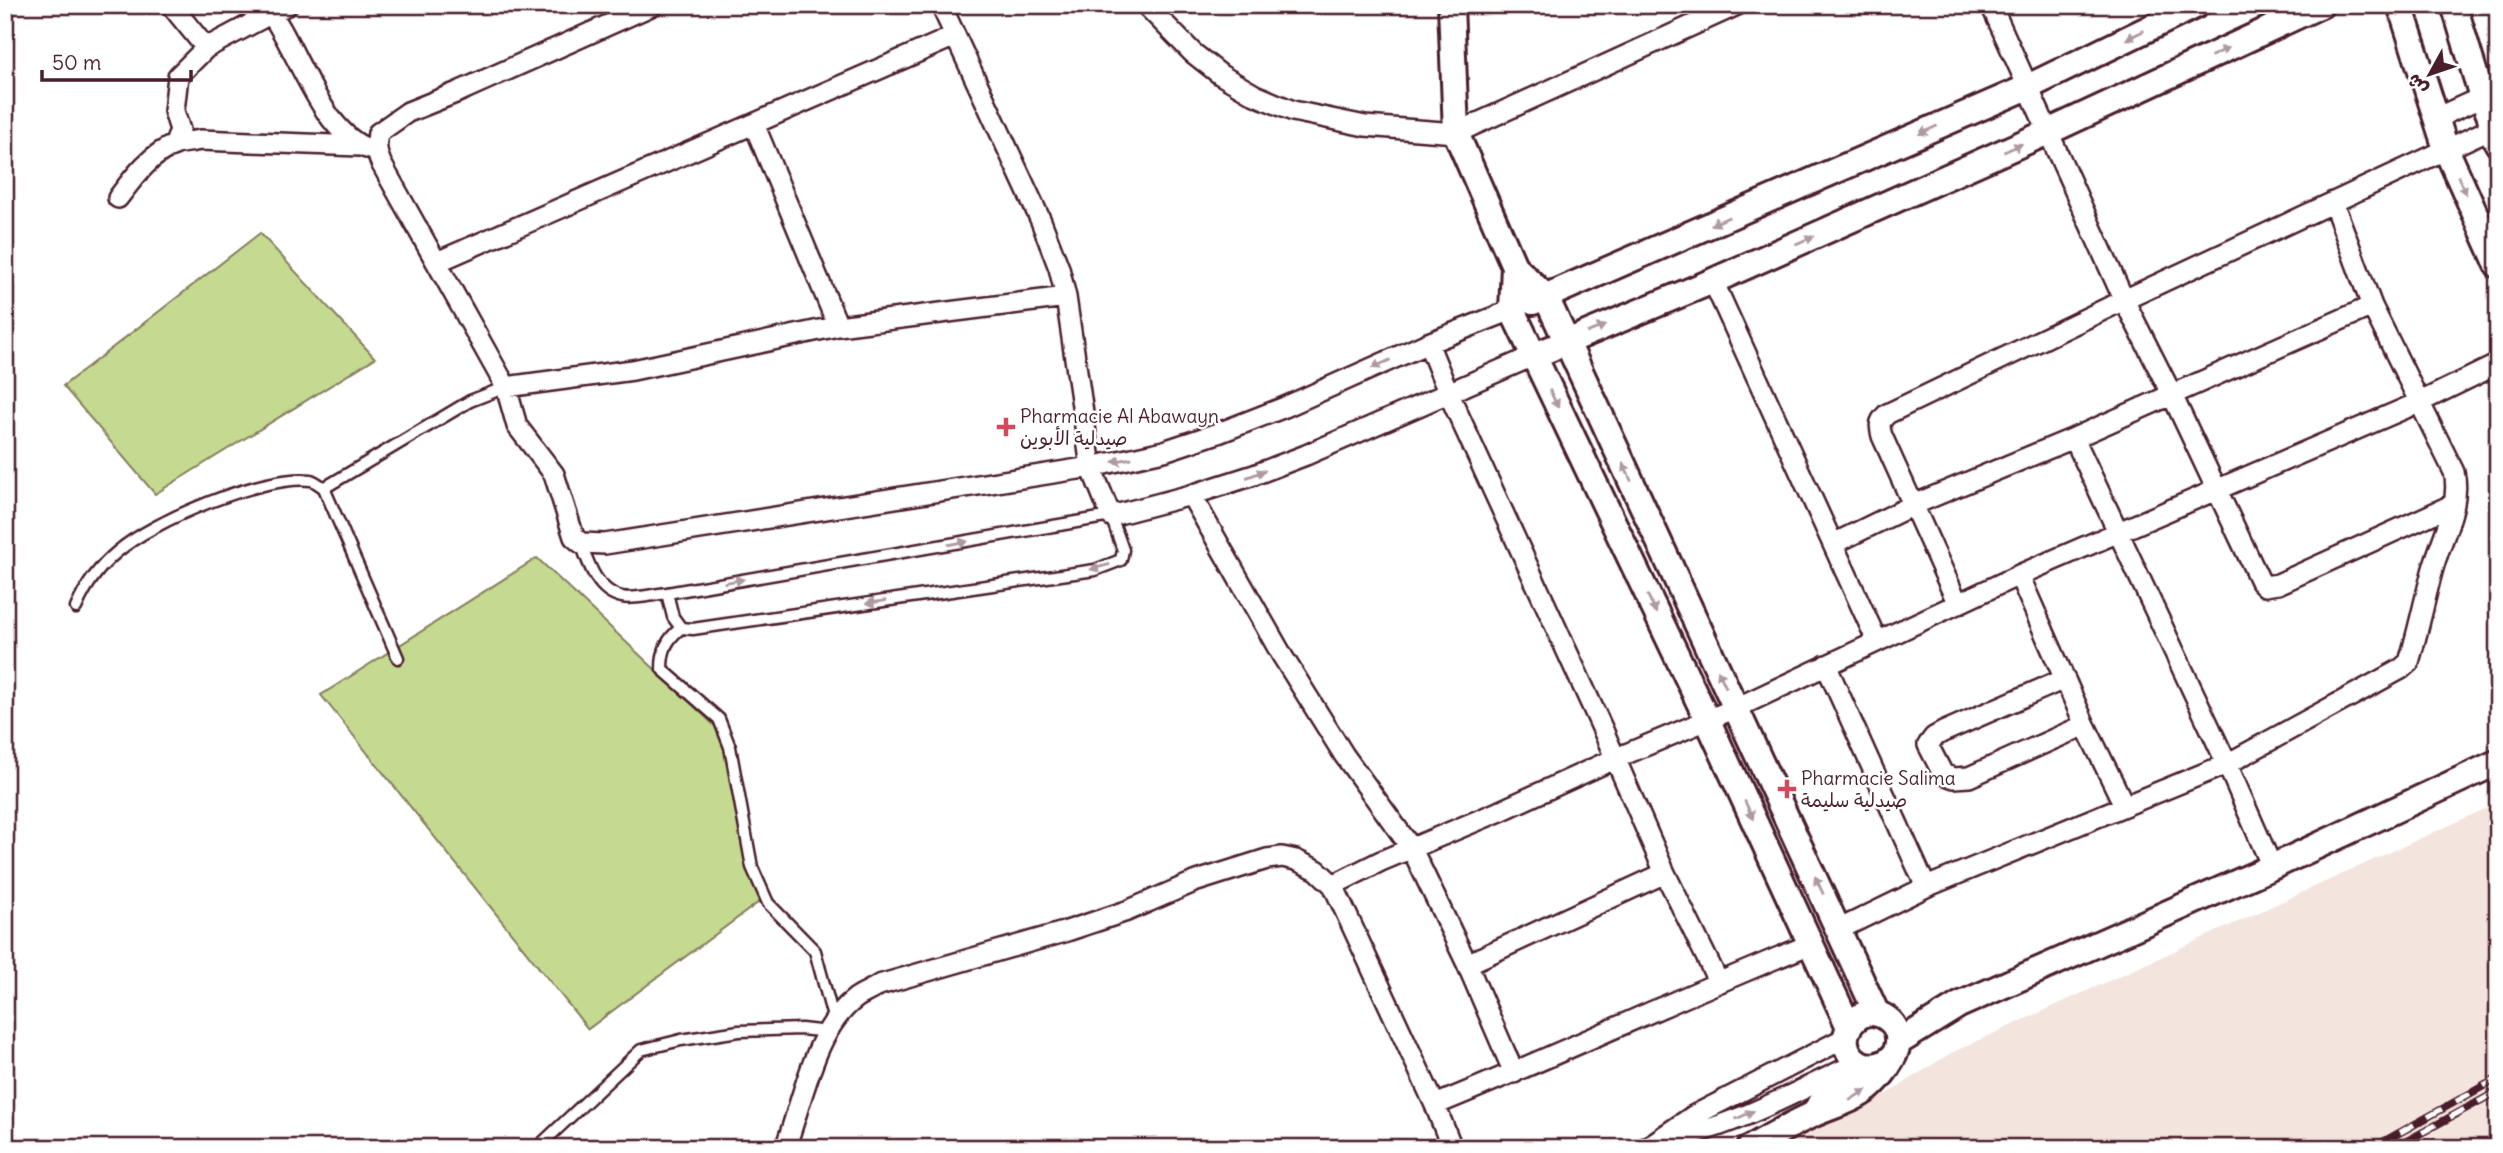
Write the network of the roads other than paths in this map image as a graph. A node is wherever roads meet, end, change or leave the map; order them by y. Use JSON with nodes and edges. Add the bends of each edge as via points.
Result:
{"nodes":[{"id":1,"x":171,"y":5,"type":"edge"},
{"id":2,"x":653,"y":5,"type":"edge"},
{"id":3,"x":941,"y":5,"type":"edge"},
{"id":4,"x":1146,"y":5,"type":"edge"},
{"id":5,"x":1451,"y":5,"type":"edge"},
{"id":6,"x":1737,"y":5,"type":"edge"},
{"id":7,"x":1992,"y":5,"type":"edge"},
{"id":8,"x":2197,"y":5,"type":"edge"},
{"id":9,"x":2321,"y":5,"type":"edge"},
{"id":10,"x":2400,"y":5,"type":"edge"},
{"id":11,"x":2454,"y":5,"type":"edge"},
{"id":12,"x":278,"y":7,"type":"edge"},
{"id":13,"x":614,"y":13,"type":"edge"},
{"id":14,"x":955,"y":36,"type":"junction"},
{"id":15,"x":206,"y":48,"type":"junction"},
{"id":16,"x":2028,"y":87,"type":"junction"},
{"id":17,"x":2490,"y":94,"type":"edge"},
{"id":18,"x":2436,"y":118,"type":"junction"},
{"id":19,"x":754,"y":124,"type":"junction"},
{"id":20,"x":2048,"y":132,"type":"junction"},
{"id":21,"x":1456,"y":133,"type":"junction"},
{"id":22,"x":2494,"y":136,"type":"edge"},
{"id":23,"x":175,"y":144,"type":"junction"},
{"id":24,"x":368,"y":149,"type":"junction"},
{"id":25,"x":2446,"y":149,"type":"junction"},
{"id":26,"x":118,"y":198,"type":"dead end"},
{"id":27,"x":2333,"y":202,"type":"junction"},
{"id":28,"x":437,"y":262,"type":"junction"},
{"id":29,"x":2498,"y":265,"type":"edge"},
{"id":30,"x":1514,"y":267,"type":"junction"},
{"id":31,"x":1713,"y":281,"type":"junction"},
{"id":32,"x":1066,"y":297,"type":"junction"},
{"id":33,"x":1546,"y":297,"type":"junction"},
{"id":34,"x":2124,"y":300,"type":"junction"},
{"id":35,"x":2372,"y":306,"type":"junction"},
{"id":36,"x":1512,"y":310,"type":"junction"},
{"id":37,"x":838,"y":326,"type":"junction"},
{"id":38,"x":1567,"y":341,"type":"junction"},
{"id":39,"x":1428,"y":343,"type":"junction"},
{"id":40,"x":1533,"y":356,"type":"junction"},
{"id":41,"x":2498,"y":364,"type":"edge"},
{"id":42,"x":506,"y":387,"type":"junction"},
{"id":43,"x":1448,"y":392,"type":"junction"},
{"id":44,"x":2172,"y":395,"type":"junction"},
{"id":45,"x":2420,"y":402,"type":"junction"},
{"id":46,"x":2074,"y":438,"type":"junction"},
{"id":47,"x":1091,"y":467,"type":"junction"},
{"id":48,"x":324,"y":488,"type":"junction"},
{"id":49,"x":2217,"y":489,"type":"junction"},
{"id":50,"x":1191,"y":495,"type":"junction"},
{"id":51,"x":2454,"y":504,"type":"junction"},
{"id":52,"x":1913,"y":505,"type":"junction"},
{"id":53,"x":1111,"y":516,"type":"junction"},
{"id":54,"x":2119,"y":531,"type":"junction"},
{"id":55,"x":581,"y":542,"type":"junction"},
{"id":56,"x":1833,"y":544,"type":"junction"},
{"id":57,"x":2019,"y":575,"type":"junction"},
{"id":58,"x":667,"y":593,"type":"junction"},
{"id":59,"x":1958,"y":604,"type":"junction"},
{"id":60,"x":76,"y":608,"type":"dead end"},
{"id":61,"x":681,"y":628,"type":"junction"},
{"id":62,"x":1877,"y":641,"type":"junction"},
{"id":63,"x":398,"y":658,"type":"dead end"},
{"id":64,"x":1826,"y":665,"type":"junction"},
{"id":65,"x":2064,"y":679,"type":"junction"},
{"id":66,"x":1736,"y":709,"type":"junction"},
{"id":67,"x":1707,"y":719,"type":"junction"},
{"id":68,"x":2085,"y":725,"type":"junction"},
{"id":69,"x":1614,"y":759,"type":"junction"},
{"id":70,"x":2498,"y":762,"type":"edge"},
{"id":71,"x":2227,"y":764,"type":"junction"},
{"id":72,"x":2124,"y":805,"type":"junction"},
{"id":73,"x":1412,"y":849,"type":"junction"},
{"id":74,"x":2272,"y":867,"type":"junction"},
{"id":75,"x":1665,"y":873,"type":"junction"},
{"id":76,"x":1333,"y":886,"type":"junction"},
{"id":77,"x":1926,"y":887,"type":"junction"},
{"id":78,"x":1839,"y":929,"type":"junction"},
{"id":79,"x":1811,"y":944,"type":"junction"},
{"id":80,"x":1467,"y":964,"type":"junction"},
{"id":81,"x":1718,"y":981,"type":"junction"},
{"id":82,"x":831,"y":1027,"type":"junction"},
{"id":83,"x":1847,"y":1032,"type":"junction"},
{"id":84,"x":1889,"y":1033,"type":"junction"},
{"id":85,"x":1861,"y":1064,"type":"junction"},
{"id":86,"x":1514,"y":1073,"type":"junction"},
{"id":87,"x":1435,"y":1105,"type":"junction"},
{"id":88,"x":1812,"y":1115,"type":"junction"},
{"id":89,"x":1651,"y":1145,"type":"edge"},
{"id":90,"x":537,"y":1148,"type":"edge"},
{"id":91,"x":785,"y":1148,"type":"edge"},
{"id":92,"x":1452,"y":1148,"type":"edge"},
{"id":93,"x":1750,"y":1148,"type":"edge"}],
"edges":[{"from":1,"to":15,"type":"street"},
{"from":2,"to":13,"type":"street"},
{"from":3,"to":14,"type":"street"},
{"from":4,"to":21,"type":"street","via":[[1221,75],[1293,111],[1365,126]]},
{"from":5,"to":21,"type":"street"},
{"from":6,"to":21,"type":"street"},
{"from":7,"to":16,"type":"street"},
{"from":8,"to":16,"type":"street","one_way":true},
{"from":20,"to":9,"type":"street","one_way":true},
{"from":10,"to":18,"type":"street"},
{"from":11,"to":17,"type":"street"},
{"from":12,"to":15,"type":"street"},
{"from":12,"to":24,"type":"street","via":[[307,82],[339,126]]},
{"from":13,"to":24,"type":"street","via":[[458,92],[408,112],[378,134]]},
{"from":14,"to":19,"type":"street"},
{"from":14,"to":32,"type":"street","via":[[1041,221]]},
{"from":15,"to":23,"type":"street","via":[[178,76],[174,111],[180,130]]},
{"from":16,"to":20,"type":"street"},
{"from":16,"to":33,"type":"street","one_way":true},
{"from":17,"to":18,"type":"street"},
{"from":17,"to":22,"type":"street"},
{"from":18,"to":25,"type":"street"},
{"from":19,"to":28,"type":"street"},
{"from":19,"to":37,"type":"street"},
{"from":31,"to":20,"type":"street","one_way":true},
{"from":20,"to":34,"type":"street"},
{"from":21,"to":30,"type":"street"},
{"from":22,"to":25,"type":"street"},
{"from":23,"to":24,"type":"street","via":[[200,140]]},
{"from":23,"to":26,"type":"street","via":[[134,176]]},
{"from":24,"to":28,"type":"street"},
{"from":25,"to":27,"type":"street"},
{"from":25,"to":29,"type":"street","one_way":true},
{"from":27,"to":34,"type":"street"},
{"from":27,"to":35,"type":"street"},
{"from":28,"to":42,"type":"street"},
{"from":30,"to":33,"type":"street"},
{"from":30,"to":36,"type":"street"},
{"from":38,"to":31,"type":"street","one_way":true},
{"from":31,"to":56,"type":"street"},
{"from":32,"to":37,"type":"street"},
{"from":32,"to":47,"type":"street"},
{"from":33,"to":36,"type":"street"},
{"from":33,"to":38,"type":"street"},
{"from":34,"to":44,"type":"street"},
{"from":34,"to":52,"type":"street","via":[[1881,420],[1882,436]]},
{"from":35,"to":44,"type":"street"},
{"from":35,"to":45,"type":"street"},
{"from":36,"to":39,"type":"street"},
{"from":36,"to":40,"type":"street"},
{"from":37,"to":42,"type":"street","via":[[633,370]]},
{"from":38,"to":40,"type":"street"},
{"from":66,"to":38,"type":"street","one_way":true},
{"from":39,"to":43,"type":"street"},
{"from":39,"to":47,"type":"street","one_way":true,"via":[[1221,432],[1164,451]]},
{"from":40,"to":43,"type":"street"},
{"from":40,"to":67,"type":"street","one_way":true},
{"from":41,"to":45,"type":"street"},
{"from":42,"to":48,"type":"lane","via":[[470,401]]},
{"from":42,"to":55,"type":"street","via":[[517,426],[554,474],[574,537]]},
{"from":50,"to":43,"type":"street","one_way":true,"via":[[1306,455]]},
{"from":43,"to":69,"type":"street"},
{"from":44,"to":46,"type":"street"},
{"from":44,"to":49,"type":"street"},
{"from":45,"to":49,"type":"street"},
{"from":45,"to":51,"type":"street","via":[[2454,472]]},
{"from":46,"to":52,"type":"street"},
{"from":46,"to":54,"type":"street"},
{"from":47,"to":53,"type":"street"},
{"from":47,"to":55,"type":"street","via":[[605,544]]},
{"from":48,"to":60,"type":"lane","via":[[312,480],[272,482],[179,513],[117,551],[84,588]]},
{"from":48,"to":63,"type":"lane"},
{"from":49,"to":51,"type":"street","via":[[2260,581],[2271,587]]},
{"from":49,"to":54,"type":"street"},
{"from":50,"to":53,"type":"street"},
{"from":50,"to":73,"type":"street","via":[[1337,745]]},
{"from":51,"to":71,"type":"street","via":[[2406,666]]},
{"from":52,"to":56,"type":"street"},
{"from":52,"to":59,"type":"street"},
{"from":58,"to":53,"type":"lane","one_way":true},
{"from":53,"to":61,"type":"lane","one_way":true,"via":[[1124,550],[1121,560],[1094,570]]},
{"from":54,"to":57,"type":"street"},
{"from":54,"to":71,"type":"street"},
{"from":55,"to":58,"type":"lane","via":[[593,575],[606,589],[622,597]]},
{"from":56,"to":62,"type":"street"},
{"from":57,"to":59,"type":"street"},
{"from":57,"to":65,"type":"street"},
{"from":58,"to":61,"type":"lane"},
{"from":59,"to":62,"type":"street"},
{"from":61,"to":82,"type":"lane","via":[[669,638],[662,669],[719,719],[730,747],[752,867],[768,903],[815,951]]},
{"from":62,"to":64,"type":"street"},
{"from":64,"to":66,"type":"street"},
{"from":64,"to":77,"type":"street"},
{"from":65,"to":68,"type":"street"},
{"from":65,"to":68,"type":"street","via":[[1943,732],[1928,745],[1943,774],[1969,777]]},
{"from":66,"to":67,"type":"street"},
{"from":78,"to":66,"type":"street","one_way":true},
{"from":67,"to":69,"type":"street"},
{"from":67,"to":79,"type":"street","one_way":true},
{"from":68,"to":72,"type":"street"},
{"from":69,"to":73,"type":"street"},
{"from":69,"to":75,"type":"street"},
{"from":70,"to":74,"type":"street"},
{"from":71,"to":72,"type":"street"},
{"from":71,"to":74,"type":"street"},
{"from":72,"to":77,"type":"street"},
{"from":73,"to":76,"type":"street"},
{"from":73,"to":80,"type":"street"},
{"from":74,"to":84,"type":"street"},
{"from":75,"to":80,"type":"street"},
{"from":75,"to":81,"type":"street"},
{"from":76,"to":82,"type":"street","via":[[1317,870],[1296,860],[1267,859],[1065,932],[879,985],[855,999]]},
{"from":76,"to":87,"type":"street"},
{"from":77,"to":78,"type":"street"},
{"from":78,"to":84,"type":"street"},
{"from":79,"to":81,"type":"street"},
{"from":79,"to":83,"type":"street"},
{"from":80,"to":86,"type":"street"},
{"from":81,"to":86,"type":"street"},
{"from":82,"to":90,"type":"lane","via":[[738,1031],[641,1050]]},
{"from":82,"to":91,"type":"street","via":[[814,1056]]},
{"from":83,"to":84,"type":"street","via":[[1862,1015]]},
{"from":83,"to":85,"type":"street","via":[[1849,1052]]},
{"from":83,"to":89,"type":"street","via":[[1693,1116]]},
{"from":84,"to":85,"type":"street","via":[[1878,1066]]},
{"from":88,"to":84,"type":"street","one_way":true,"via":[[1839,1105],[1884,1072]]},
{"from":85,"to":88,"type":"street","via":[[1834,1086]]},
{"from":89,"to":85,"type":"street","one_way":true,"via":[[1735,1119]]},
{"from":86,"to":87,"type":"street"},
{"from":87,"to":92,"type":"street"},
{"from":88,"to":93,"type":"street"}]}
